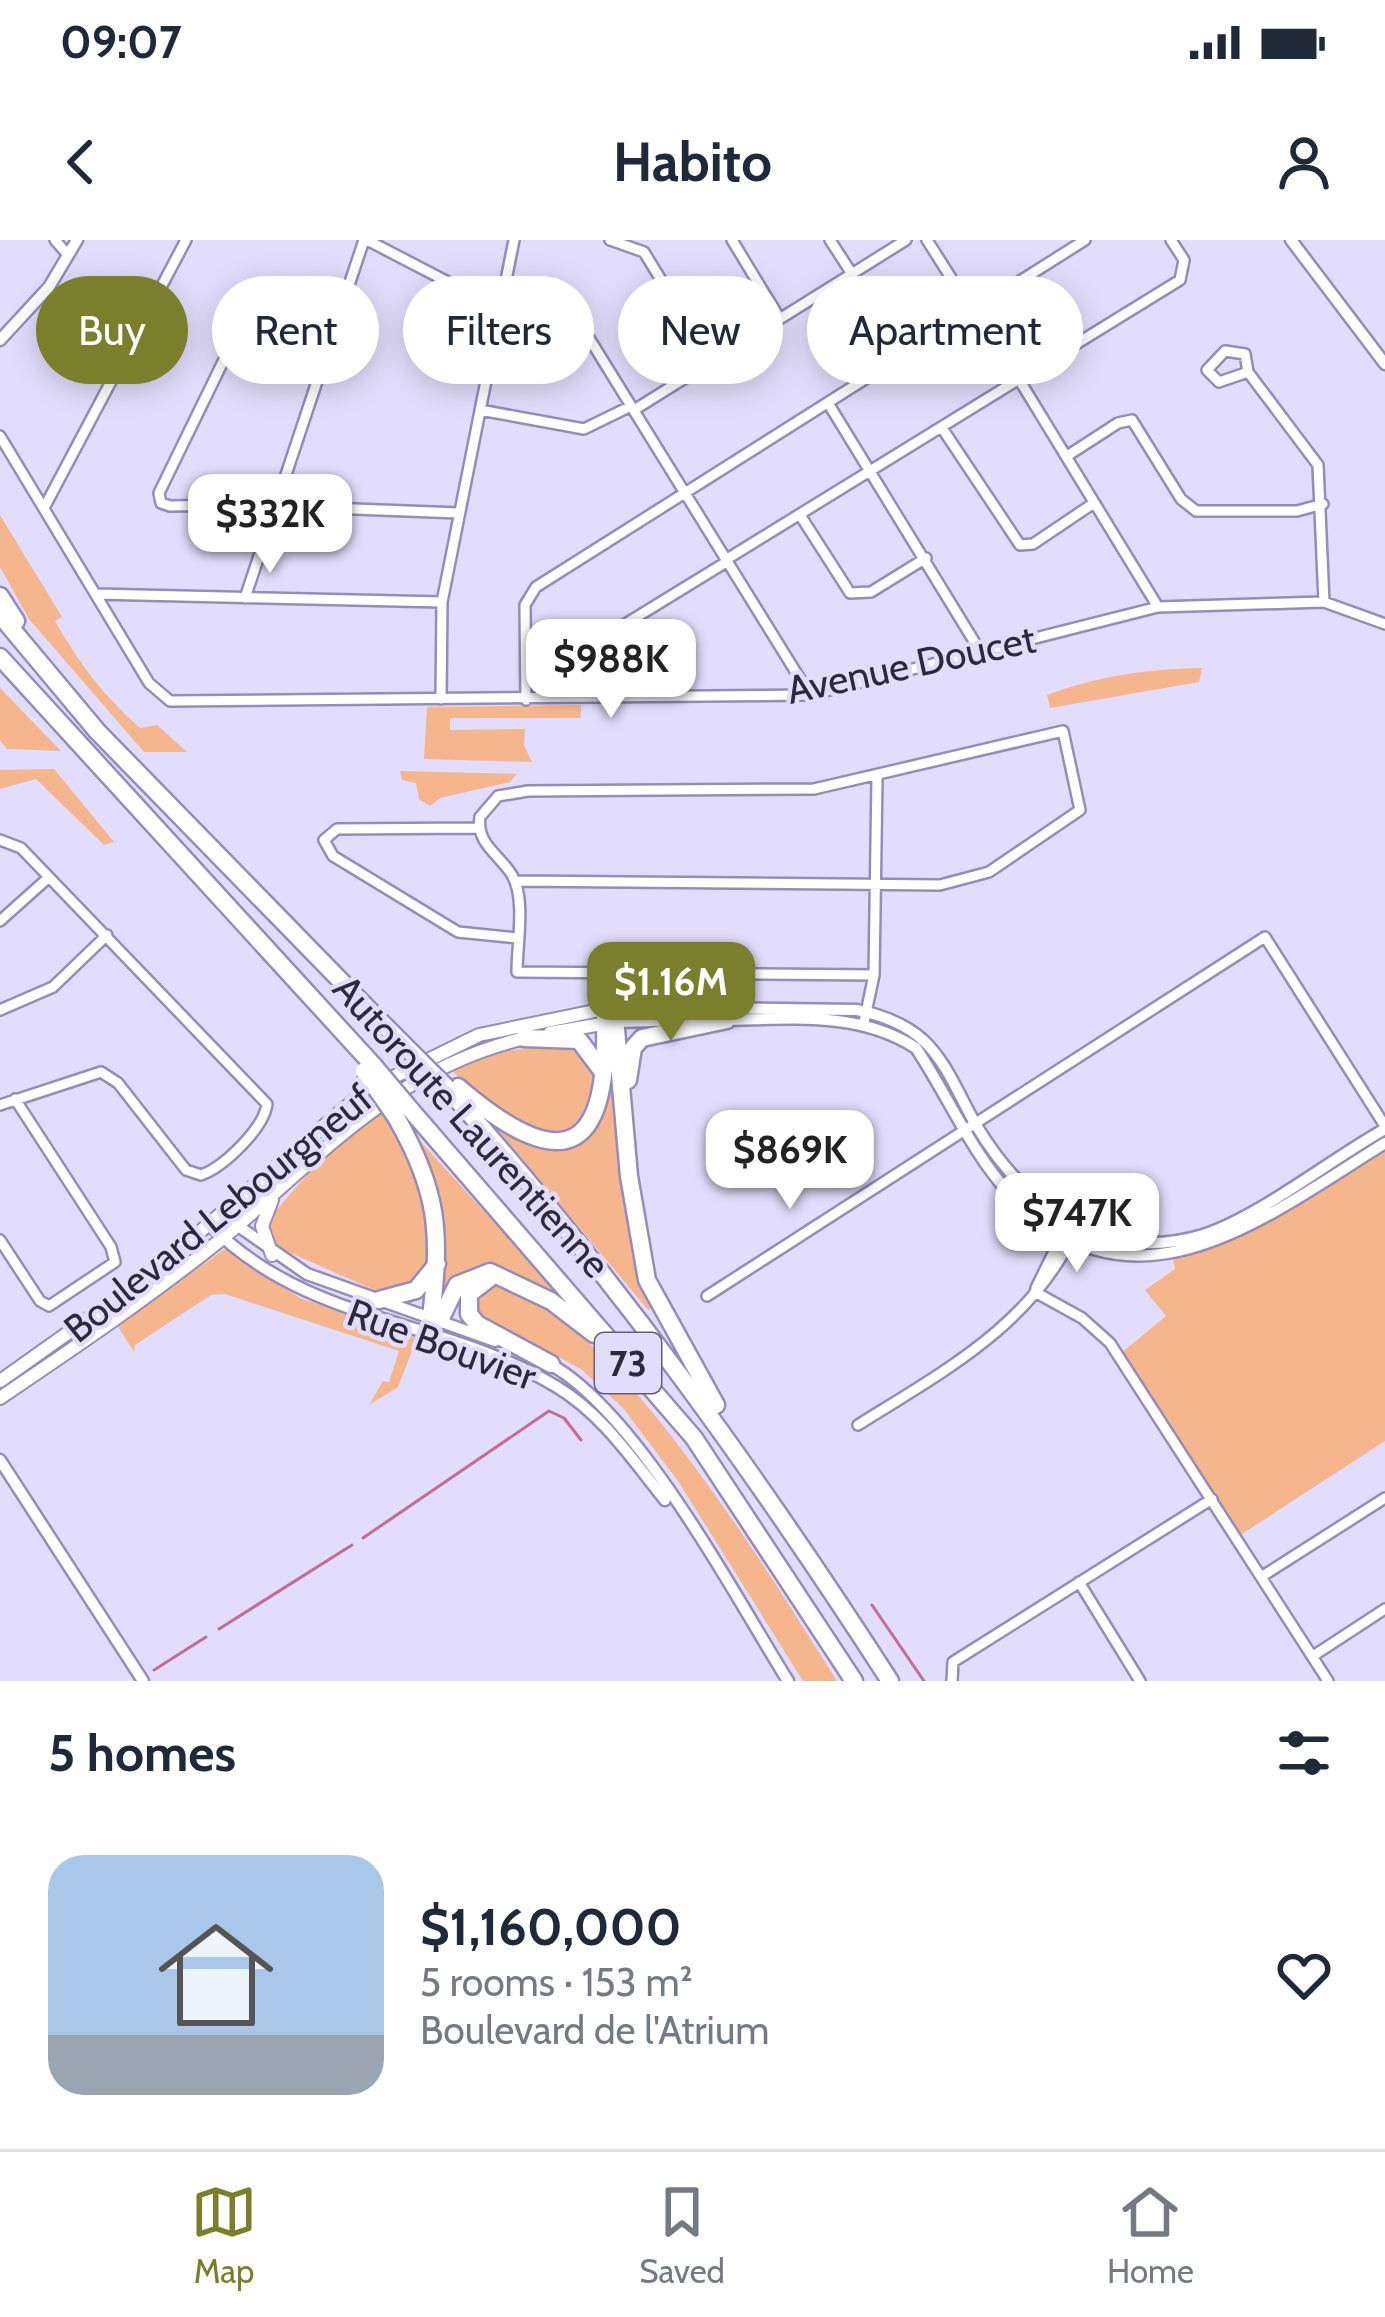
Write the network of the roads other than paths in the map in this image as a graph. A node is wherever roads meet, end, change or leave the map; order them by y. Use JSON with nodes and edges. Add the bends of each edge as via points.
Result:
{"nodes":[{"id":1,"x":55,"y":240,"type":"edge"},
{"id":2,"x":77,"y":240,"type":"edge"},
{"id":3,"x":186,"y":240,"type":"edge"},
{"id":4,"x":365,"y":240,"type":"edge"},
{"id":5,"x":514,"y":240,"type":"edge"},
{"id":6,"x":610,"y":240,"type":"edge"},
{"id":7,"x":732,"y":240,"type":"edge"},
{"id":8,"x":830,"y":240,"type":"edge"},
{"id":9,"x":906,"y":240,"type":"edge"},
{"id":10,"x":927,"y":240,"type":"edge"},
{"id":11,"x":1085,"y":240,"type":"edge"},
{"id":12,"x":1171,"y":240,"type":"edge"},
{"id":13,"x":1291,"y":240,"type":"edge"},
{"id":14,"x":68,"y":255,"type":"junction"},
{"id":15,"x":852,"y":274,"type":"junction"},
{"id":16,"x":353,"y":276,"type":"edge"},
{"id":17,"x":436,"y":276,"type":"edge"},
{"id":18,"x":507,"y":276,"type":"edge"},
{"id":19,"x":658,"y":276,"type":"edge"},
{"id":20,"x":754,"y":276,"type":"edge"},
{"id":21,"x":950,"y":276,"type":"edge"},
{"id":22,"x":1028,"y":276,"type":"edge"},
{"id":23,"x":783,"y":318,"type":"edge"},
{"id":24,"x":0,"y":340,"type":"edge"},
{"id":25,"x":1083,"y":341,"type":"edge"},
{"id":26,"x":594,"y":351,"type":"edge"},
{"id":27,"x":1384,"y":362,"type":"edge"},
{"id":28,"x":1249,"y":372,"type":"junction"},
{"id":29,"x":212,"y":383,"type":"edge"},
{"id":30,"x":317,"y":384,"type":"edge"},
{"id":31,"x":485,"y":384,"type":"edge"},
{"id":32,"x":674,"y":384,"type":"edge"},
{"id":33,"x":858,"y":384,"type":"edge"},
{"id":34,"x":1015,"y":384,"type":"edge"},
{"id":35,"x":1022,"y":384,"type":"edge"},
{"id":36,"x":828,"y":403,"type":"junction"},
{"id":37,"x":633,"y":408,"type":"junction"},
{"id":38,"x":480,"y":410,"type":"junction"},
{"id":39,"x":942,"y":428,"type":"junction"},
{"id":40,"x":0,"y":436,"type":"edge"},
{"id":41,"x":1066,"y":456,"type":"junction"},
{"id":42,"x":872,"y":472,"type":"junction"},
{"id":43,"x":685,"y":491,"type":"junction"},
{"id":44,"x":1094,"y":502,"type":"junction"},
{"id":45,"x":1323,"y":504,"type":"junction"},
{"id":46,"x":277,"y":505,"type":"junction"},
{"id":47,"x":44,"y":508,"type":"junction"},
{"id":48,"x":459,"y":512,"type":"junction"},
{"id":49,"x":800,"y":515,"type":"junction"},
{"id":50,"x":926,"y":558,"type":"junction"},
{"id":51,"x":727,"y":560,"type":"junction"},
{"id":52,"x":96,"y":594,"type":"junction"},
{"id":53,"x":0,"y":596,"type":"edge"},
{"id":54,"x":245,"y":598,"type":"junction"},
{"id":55,"x":442,"y":602,"type":"junction"},
{"id":56,"x":1324,"y":602,"type":"junction"},
{"id":57,"x":1158,"y":607,"type":"junction"},
{"id":58,"x":0,"y":615,"type":"edge"},
{"id":59,"x":1385,"y":624,"type":"edge"},
{"id":60,"x":980,"y":651,"type":"junction"},
{"id":61,"x":0,"y":657,"type":"edge"},
{"id":62,"x":38,"y":658,"type":"junction"},
{"id":63,"x":810,"y":695,"type":"junction"},
{"id":64,"x":441,"y":699,"type":"junction"},
{"id":65,"x":607,"y":699,"type":"junction"},
{"id":66,"x":526,"y":700,"type":"junction"},
{"id":67,"x":877,"y":778,"type":"junction"},
{"id":68,"x":478,"y":828,"type":"junction"},
{"id":69,"x":0,"y":840,"type":"edge"},
{"id":70,"x":48,"y":878,"type":"junction"},
{"id":71,"x":515,"y":881,"type":"junction"},
{"id":72,"x":877,"y":886,"type":"junction"},
{"id":73,"x":0,"y":921,"type":"edge"},
{"id":74,"x":107,"y":935,"type":"junction"},
{"id":75,"x":518,"y":938,"type":"junction"},
{"id":76,"x":874,"y":975,"type":"junction"},
{"id":77,"x":0,"y":1010,"type":"edge"},
{"id":78,"x":609,"y":1015,"type":"junction"},
{"id":79,"x":865,"y":1017,"type":"junction"},
{"id":80,"x":727,"y":1020,"type":"junction"},
{"id":81,"x":524,"y":1038,"type":"junction"},
{"id":82,"x":605,"y":1080,"type":"junction"},
{"id":83,"x":450,"y":1085,"type":"junction"},
{"id":84,"x":15,"y":1100,"type":"junction"},
{"id":85,"x":0,"y":1105,"type":"edge"},
{"id":86,"x":403,"y":1113,"type":"junction"},
{"id":87,"x":625,"y":1123,"type":"junction"},
{"id":88,"x":969,"y":1126,"type":"junction"},
{"id":89,"x":1385,"y":1127,"type":"edge"},
{"id":90,"x":1385,"y":1143,"type":"edge"},
{"id":91,"x":278,"y":1189,"type":"junction"},
{"id":92,"x":221,"y":1214,"type":"junction"},
{"id":93,"x":209,"y":1224,"type":"junction"},
{"id":94,"x":234,"y":1227,"type":"junction"},
{"id":95,"x":1069,"y":1231,"type":"junction"},
{"id":96,"x":223,"y":1238,"type":"junction"},
{"id":97,"x":0,"y":1240,"type":"edge"},
{"id":98,"x":272,"y":1255,"type":"junction"},
{"id":99,"x":437,"y":1263,"type":"junction"},
{"id":100,"x":502,"y":1275,"type":"junction"},
{"id":101,"x":1035,"y":1292,"type":"junction"},
{"id":102,"x":707,"y":1296,"type":"dead end"},
{"id":103,"x":379,"y":1300,"type":"junction"},
{"id":104,"x":433,"y":1327,"type":"junction"},
{"id":105,"x":620,"y":1354,"type":"junction"},
{"id":106,"x":551,"y":1364,"type":"junction"},
{"id":107,"x":0,"y":1381,"type":"edge"},
{"id":108,"x":0,"y":1398,"type":"edge"},
{"id":109,"x":859,"y":1425,"type":"dead end"},
{"id":110,"x":0,"y":1460,"type":"edge"},
{"id":111,"x":762,"y":1484,"type":"junction"},
{"id":112,"x":1385,"y":1498,"type":"edge"},
{"id":113,"x":1212,"y":1499,"type":"junction"},
{"id":114,"x":701,"y":1544,"type":"junction"},
{"id":115,"x":1261,"y":1577,"type":"junction"},
{"id":116,"x":1079,"y":1582,"type":"junction"},
{"id":117,"x":1385,"y":1609,"type":"edge"},
{"id":118,"x":1313,"y":1656,"type":"junction"},
{"id":119,"x":951,"y":1679,"type":"edge"},
{"id":120,"x":142,"y":1681,"type":"edge"},
{"id":121,"x":788,"y":1681,"type":"edge"},
{"id":122,"x":854,"y":1681,"type":"edge"},
{"id":123,"x":890,"y":1681,"type":"edge"},
{"id":124,"x":1141,"y":1681,"type":"edge"},
{"id":125,"x":1328,"y":1681,"type":"edge"}],
"edges":[{"from":1,"to":14,"type":"street"},
{"from":2,"to":14,"type":"street"},
{"from":3,"to":47,"type":"street"},
{"from":4,"to":16,"type":"street"},
{"from":4,"to":17,"type":"street"},
{"from":5,"to":18,"type":"street"},
{"from":6,"to":19,"type":"street","via":[[644,253]]},
{"from":7,"to":20,"type":"street"},
{"from":8,"to":15,"type":"street"},
{"from":9,"to":15,"type":"street"},
{"from":10,"to":21,"type":"street"},
{"from":11,"to":22,"type":"street"},
{"from":12,"to":25,"type":"street","via":[[1184,260],[1180,280]]},
{"from":13,"to":27,"type":"street"},
{"from":14,"to":24,"type":"street"},
{"from":15,"to":23,"type":"street"},
{"from":26,"to":37,"type":"street"},
{"from":28,"to":28,"type":"street","via":[[1245,354],[1232,349],[1207,370],[1219,382]]},
{"from":28,"to":45,"type":"street","via":[[1310,450]]},
{"from":29,"to":46,"type":"street","via":[[161,503]]},
{"from":30,"to":46,"type":"street"},
{"from":31,"to":38,"type":"street"},
{"from":32,"to":37,"type":"street"},
{"from":33,"to":36,"type":"street"},
{"from":34,"to":39,"type":"street"},
{"from":35,"to":41,"type":"street"},
{"from":36,"to":42,"type":"street"},
{"from":36,"to":43,"type":"street"},
{"from":37,"to":38,"type":"street","via":[[584,429]]},
{"from":37,"to":43,"type":"street"},
{"from":38,"to":48,"type":"street"},
{"from":39,"to":42,"type":"street"},
{"from":39,"to":44,"type":"street","via":[[1015,543],[1033,544]]},
{"from":40,"to":47,"type":"street","name":"Avenue Doucet"},
{"from":41,"to":44,"type":"street"},
{"from":41,"to":45,"type":"street","via":[[1132,420],[1196,511]]},
{"from":42,"to":49,"type":"street"},
{"from":42,"to":50,"type":"street"},
{"from":43,"to":51,"type":"street"},
{"from":43,"to":66,"type":"street","via":[[530,592]]},
{"from":44,"to":57,"type":"street"},
{"from":45,"to":56,"type":"street"},
{"from":46,"to":48,"type":"street"},
{"from":46,"to":54,"type":"street"},
{"from":47,"to":52,"type":"street","name":"Avenue Doucet"},
{"from":48,"to":55,"type":"street"},
{"from":49,"to":50,"type":"street","via":[[850,593],[871,592]]},
{"from":49,"to":51,"type":"street"},
{"from":50,"to":60,"type":"street"},
{"from":51,"to":63,"type":"street"},
{"from":51,"to":65,"type":"street","via":[[609,634]]},
{"from":52,"to":54,"type":"street"},
{"from":52,"to":64,"type":"street","name":"Avenue Doucet","via":[[149,683],[170,701]]},
{"from":53,"to":62,"type":"highway"},
{"from":54,"to":55,"type":"street"},
{"from":55,"to":64,"type":"street"},
{"from":56,"to":57,"type":"street","name":"Avenue Doucet"},
{"from":56,"to":59,"type":"street","name":"Avenue Doucet"},
{"from":57,"to":60,"type":"street","name":"Avenue Doucet"},
{"from":58,"to":62,"type":"highway","name":"Autoroute Laurentienne","number":"73"},
{"from":60,"to":63,"type":"street","name":"Avenue Doucet"},
{"from":61,"to":86,"type":"highway","name":"Autoroute Laurentienne","number":"73","bridge":true,"via":[[332,1023]]},
{"from":62,"to":83,"type":"highway","name":"Autoroute Laurentienne","number":"73","bridge":true,"via":[[97,731]]},
{"from":63,"to":65,"type":"street","name":"Avenue Doucet"},
{"from":64,"to":66,"type":"street","name":"Avenue Doucet"},
{"from":65,"to":66,"type":"street","name":"Avenue Doucet"},
{"from":67,"to":68,"type":"street","via":[[786,791],[511,792],[487,806]]},
{"from":67,"to":72,"type":"street"},
{"from":67,"to":72,"type":"street","via":[[1064,731],[1080,810],[989,872],[940,885]]},
{"from":68,"to":71,"type":"street"},
{"from":68,"to":75,"type":"street","via":[[337,829],[324,840],[333,856],[458,932]]},
{"from":69,"to":70,"type":"street","via":[[14,842]]},
{"from":70,"to":73,"type":"street"},
{"from":70,"to":74,"type":"street"},
{"from":71,"to":72,"type":"street"},
{"from":71,"to":75,"type":"street"},
{"from":72,"to":76,"type":"street"},
{"from":74,"to":77,"type":"street","via":[[53,988]]},
{"from":74,"to":84,"type":"street","via":[[265,1098],[264,1118],[201,1175],[186,1170],[101,1072]]},
{"from":75,"to":76,"type":"street","via":[[518,972]]},
{"from":76,"to":79,"type":"street"},
{"from":78,"to":79,"type":"street"},
{"from":78,"to":80,"type":"street"},
{"from":78,"to":81,"type":"main road","name":"Boulevard Lebourgneuf"},
{"from":78,"to":82,"type":"highway"},
{"from":78,"to":87,"type":"highway"},
{"from":78,"to":92,"type":"main road","name":"Boulevard Lebourgneuf","via":[[517,1024],[440,1051],[365,1091]]},
{"from":79,"to":80,"type":"street"},
{"from":79,"to":88,"type":"street","via":[[916,1048]]},
{"from":80,"to":87,"type":"highway","via":[[642,1038],[628,1067]]},
{"from":81,"to":82,"type":"highway","via":[[579,1040]]},
{"from":81,"to":91,"type":"main road","name":"Boulevard Lebourgneuf","via":[[408,1084]]},
{"from":82,"to":83,"type":"highway","via":[[585,1128],[552,1141],[515,1133]]},
{"from":83,"to":111,"type":"highway","name":"Autoroute Laurentienne","number":"73","via":[[615,1284]]},
{"from":84,"to":85,"type":"street"},
{"from":84,"to":97,"type":"street","via":[[116,1262],[49,1306]]},
{"from":86,"to":99,"type":"highway","via":[[436,1209]]},
{"from":86,"to":105,"type":"highway","name":"Autoroute Laurentienne","number":"73"},
{"from":87,"to":111,"type":"highway","via":[[646,1280]]},
{"from":88,"to":89,"type":"street","via":[[1265,938]]},
{"from":88,"to":95,"type":"street"},
{"from":88,"to":102,"type":"street"},
{"from":89,"to":95,"type":"street","via":[[1202,1235],[1141,1243]]},
{"from":90,"to":95,"type":"street","via":[[1202,1249],[1139,1256]]},
{"from":91,"to":94,"type":"main road","name":"Boulevard Lebourgneuf"},
{"from":91,"to":98,"type":"main road","via":[[262,1226]]},
{"from":92,"to":93,"type":"main road","name":"Boulevard Lebourgneuf"},
{"from":92,"to":94,"type":"street","name":"Rue Bouvier"},
{"from":93,"to":96,"type":"street","name":"Rue Bouvier"},
{"from":93,"to":107,"type":"main road","name":"Boulevard Lebourgneuf"},
{"from":94,"to":96,"type":"main road","name":"Boulevard Lebourgneuf"},
{"from":94,"to":98,"type":"street","name":"Rue Bouvier"},
{"from":95,"to":101,"type":"street","via":[[1050,1279]]},
{"from":96,"to":104,"type":"street","name":"Rue Bouvier","via":[[296,1290]]},
{"from":96,"to":108,"type":"main road","name":"Boulevard Lebourgneuf"},
{"from":98,"to":103,"type":"street","name":"Rue Bouvier"},
{"from":99,"to":103,"type":"highway","via":[[416,1290]]},
{"from":99,"to":104,"type":"highway"},
{"from":100,"to":104,"type":"highway","via":[[481,1273],[457,1285]]},
{"from":100,"to":105,"type":"highway"},
{"from":100,"to":106,"type":"highway","via":[[474,1286],[469,1314]]},
{"from":101,"to":109,"type":"street","via":[[986,1345]]},
{"from":101,"to":113,"type":"street","via":[[1111,1343]]},
{"from":103,"to":104,"type":"street","name":"Rue Bouvier"},
{"from":104,"to":106,"type":"street","name":"Rue Bouvier"},
{"from":104,"to":114,"type":"street","name":"Rue Bouvier","via":[[574,1399]]},
{"from":105,"to":122,"type":"highway","name":"Autoroute Laurentienne","number":"73","via":[[694,1438]]},
{"from":106,"to":114,"type":"street","name":"Rue Bouvier","via":[[602,1402]]},
{"from":110,"to":120,"type":"street"},
{"from":111,"to":123,"type":"highway","name":"Autoroute Laurentienne","number":"73"},
{"from":112,"to":115,"type":"street"},
{"from":113,"to":115,"type":"street"},
{"from":113,"to":116,"type":"street"},
{"from":114,"to":121,"type":"street","name":"Rue Bouvier"},
{"from":115,"to":118,"type":"street"},
{"from":116,"to":119,"type":"street","via":[[953,1662]]},
{"from":116,"to":124,"type":"street"},
{"from":117,"to":118,"type":"street"},
{"from":118,"to":125,"type":"street"}]}
